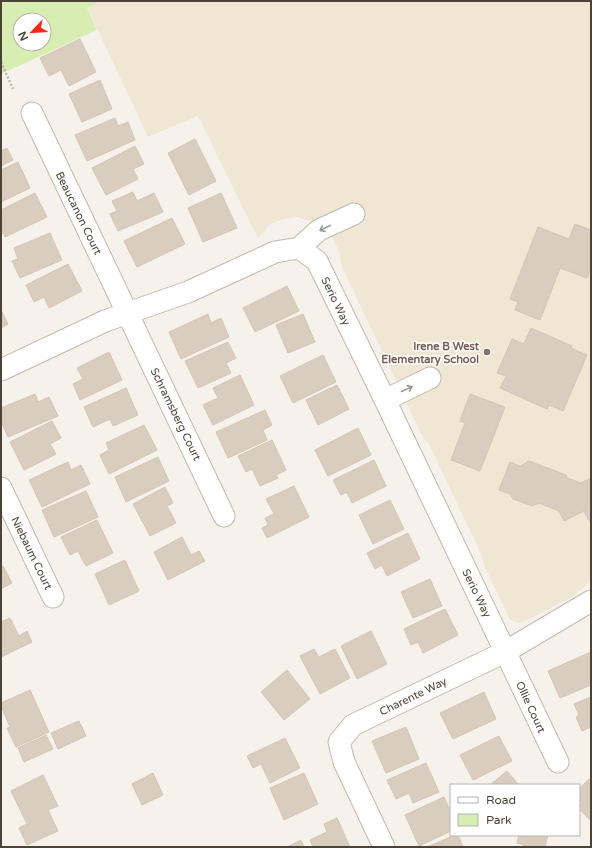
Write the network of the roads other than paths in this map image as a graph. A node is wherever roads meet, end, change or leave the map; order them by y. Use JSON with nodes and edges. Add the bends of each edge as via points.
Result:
{"nodes":[{"id":1,"x":32,"y":113,"type":"dead end"},
{"id":2,"x":354,"y":214,"type":"dead end"},
{"id":3,"x":299,"y":248,"type":"junction"},
{"id":4,"x":127,"y":313,"type":"junction"},
{"id":5,"x":1,"y":370,"type":"edge"},
{"id":6,"x":430,"y":378,"type":"dead end"},
{"id":7,"x":385,"y":400,"type":"junction"},
{"id":8,"x":1,"y":488,"type":"edge"},
{"id":9,"x":224,"y":516,"type":"dead end"},
{"id":10,"x":53,"y":597,"type":"dead end"},
{"id":11,"x":591,"y":601,"type":"edge"},
{"id":12,"x":505,"y":652,"type":"junction"},
{"id":13,"x":558,"y":762,"type":"dead end"},
{"id":14,"x":384,"y":847,"type":"edge"}],
"edges":[{"from":1,"to":4,"type":"street","name":"Beaucanon Court"},
{"from":2,"to":3,"type":"street","one_way":true,"via":[[319,230]]},
{"from":3,"to":4,"type":"street","via":[[275,252],[188,292]]},
{"from":3,"to":7,"type":"street","name":"Serio Way","via":[[317,261]]},
{"from":4,"to":5,"type":"street"},
{"from":4,"to":9,"type":"street","name":"Schramsberg Court"},
{"from":7,"to":6,"type":"street","one_way":true},
{"from":7,"to":12,"type":"street","name":"Serio Way"},
{"from":8,"to":10,"type":"street","name":"Niebaum Court"},
{"from":11,"to":12,"type":"street","name":"Charente Way"},
{"from":12,"to":13,"type":"street","name":"Ollie Court"},
{"from":12,"to":14,"type":"street","name":"Charente Way","via":[[353,726],[339,742],[344,762]]}]}
